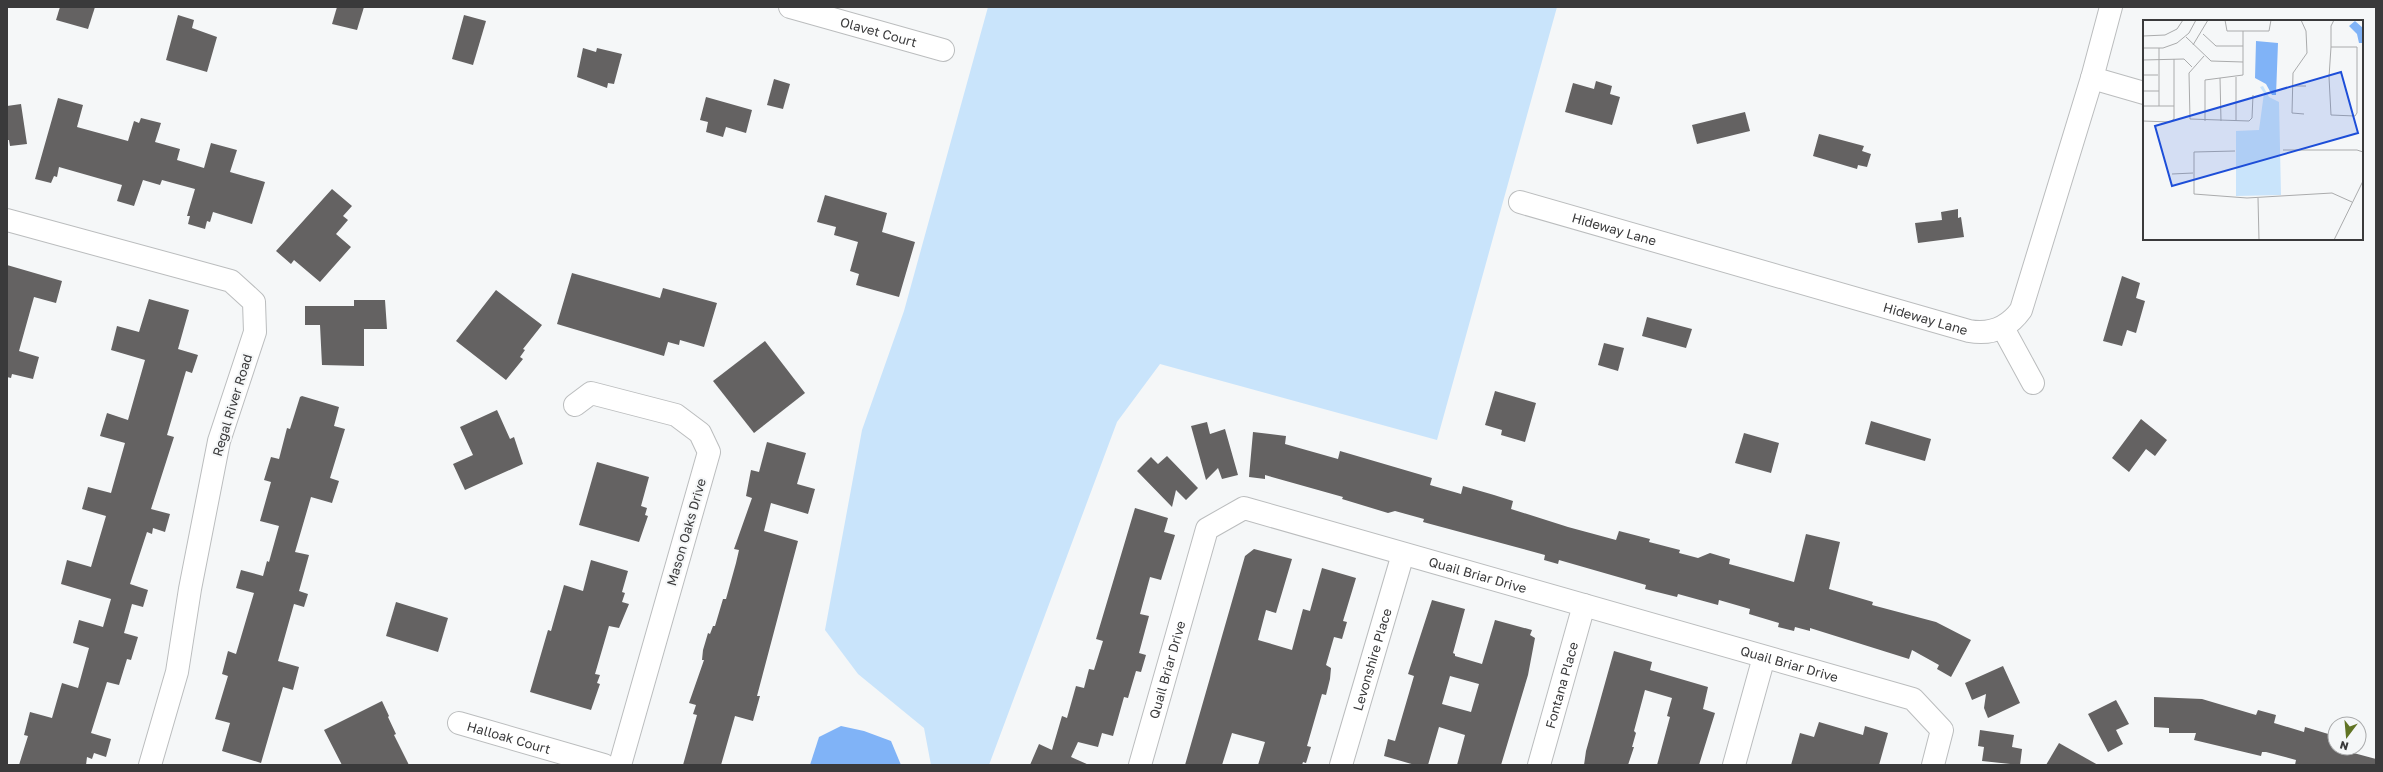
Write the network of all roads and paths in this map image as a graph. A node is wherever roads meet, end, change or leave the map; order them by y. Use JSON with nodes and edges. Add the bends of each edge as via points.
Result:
{"nodes":[{"id":1,"x":790,"y":7,"type":"edge"},
{"id":2,"x":2111,"y":7,"type":"edge"},
{"id":3,"x":943,"y":50,"type":"dead end"},
{"id":4,"x":2092,"y":78,"type":"junction"},
{"id":5,"x":2143,"y":93,"type":"edge"},
{"id":6,"x":1520,"y":202,"type":"dead end"},
{"id":7,"x":7,"y":220,"type":"edge"},
{"id":8,"x":2003,"y":328,"type":"junction"},
{"id":9,"x":2033,"y":383,"type":"dead end"},
{"id":10,"x":575,"y":405,"type":"dead end"},
{"id":11,"x":1403,"y":554,"type":"junction"},
{"id":12,"x":1584,"y":605,"type":"junction"},
{"id":13,"x":1764,"y":657,"type":"junction"},
{"id":14,"x":459,"y":723,"type":"dead end"},
{"id":15,"x":150,"y":765,"type":"edge"},
{"id":16,"x":604,"y":765,"type":"edge"},
{"id":17,"x":620,"y":765,"type":"edge"},
{"id":18,"x":1140,"y":765,"type":"edge"},
{"id":19,"x":1341,"y":765,"type":"edge"},
{"id":20,"x":1539,"y":765,"type":"edge"},
{"id":21,"x":1734,"y":765,"type":"edge"},
{"id":22,"x":1932,"y":765,"type":"edge"}],
"edges":[{"from":1,"to":3,"type":"street","name":"Olavet Court"},
{"from":2,"to":4,"type":"street"},
{"from":4,"to":5,"type":"street"},
{"from":4,"to":8,"type":"street","via":[[2021,310]]},
{"from":6,"to":8,"type":"street","name":"Hideway Lane","via":[[1969,331],[1980,333]]},
{"from":7,"to":15,"type":"street","name":"Regal River Road","via":[[231,281],[254,302],[255,332],[219,441],[190,589],[177,672]]},
{"from":8,"to":9,"type":"street"},
{"from":10,"to":17,"type":"street","name":"Mason Oaks Drive","via":[[591,393],[676,415],[700,433],[709,452]]},
{"from":11,"to":12,"type":"street","name":"Quail Briar Drive"},
{"from":11,"to":18,"type":"street","name":"Quail Briar Drive","via":[[1244,508],[1207,529]]},
{"from":11,"to":19,"type":"street","name":"Levonshire Place"},
{"from":12,"to":13,"type":"street","name":"Quail Briar Drive"},
{"from":12,"to":20,"type":"street","name":"Fontana Place"},
{"from":13,"to":21,"type":"street"},
{"from":13,"to":22,"type":"street","name":"Quail Briar Drive","via":[[1913,699],[1942,730]]},
{"from":14,"to":16,"type":"street","name":"Halloak Court"}]}
